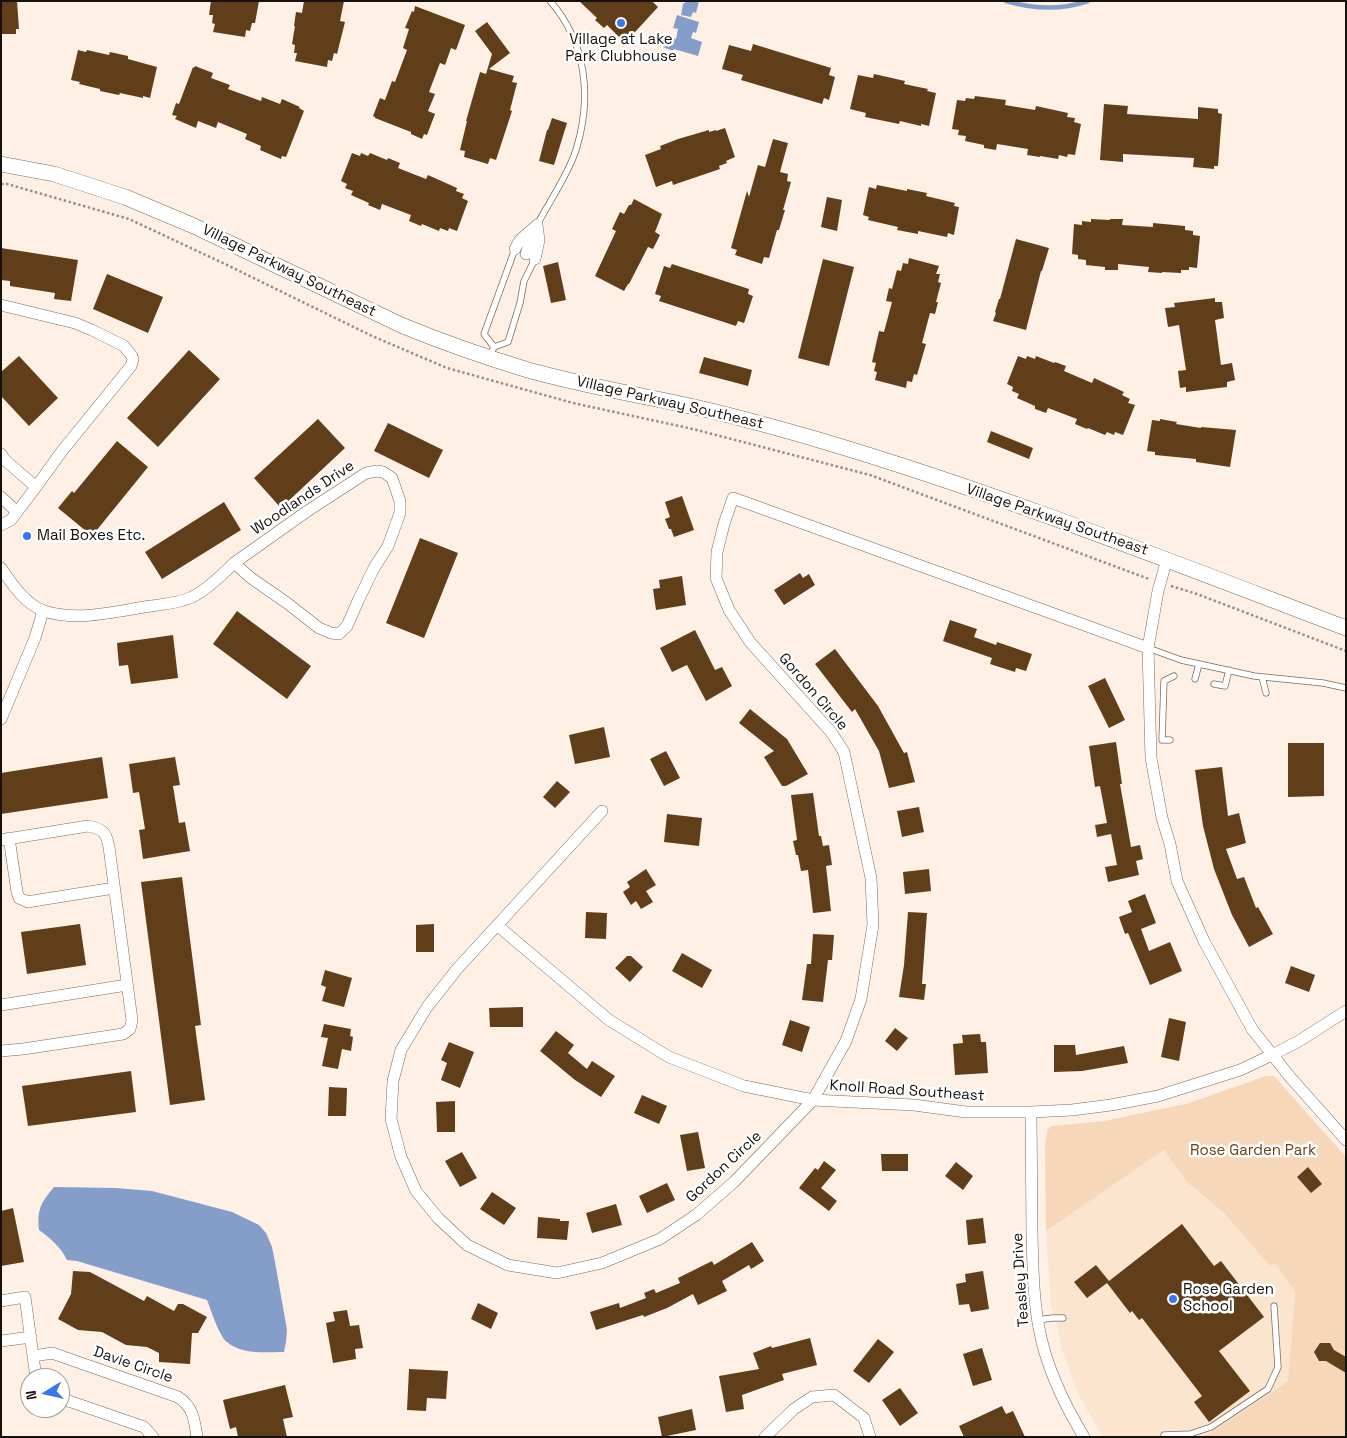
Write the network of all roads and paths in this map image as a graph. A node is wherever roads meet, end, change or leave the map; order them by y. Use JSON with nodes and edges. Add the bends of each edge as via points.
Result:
{"nodes":[{"id":1,"x":550,"y":1,"type":"edge"},
{"id":2,"x":1,"y":164,"type":"edge"},
{"id":3,"x":1,"y":184,"type":"edge"},
{"id":4,"x":537,"y":225,"type":"junction"},
{"id":5,"x":515,"y":249,"type":"joint"},
{"id":6,"x":531,"y":256,"type":"joint"},
{"id":7,"x":1,"y":305,"type":"edge"},
{"id":8,"x":492,"y":352,"type":"junction"},
{"id":9,"x":1,"y":454,"type":"edge"},
{"id":10,"x":36,"y":487,"type":"junction"},
{"id":11,"x":1,"y":497,"type":"edge"},
{"id":12,"x":17,"y":512,"type":"junction"},
{"id":13,"x":1,"y":525,"type":"edge"},
{"id":14,"x":1167,"y":559,"type":"junction"},
{"id":15,"x":234,"y":564,"type":"junction"},
{"id":16,"x":1,"y":568,"type":"edge"},
{"id":17,"x":1160,"y":582,"type":"junction"},
{"id":18,"x":43,"y":611,"type":"junction"},
{"id":19,"x":1346,"y":628,"type":"edge"},
{"id":20,"x":1148,"y":648,"type":"junction"},
{"id":21,"x":1346,"y":651,"type":"edge"},
{"id":22,"x":1199,"y":664,"type":"junction"},
{"id":23,"x":1229,"y":670,"type":"junction"},
{"id":24,"x":1174,"y":676,"type":"dead end"},
{"id":25,"x":1262,"y":677,"type":"junction"},
{"id":26,"x":1195,"y":679,"type":"dead end"},
{"id":27,"x":1214,"y":684,"type":"dead end"},
{"id":28,"x":1346,"y":688,"type":"edge"},
{"id":29,"x":1266,"y":693,"type":"dead end"},
{"id":30,"x":1,"y":719,"type":"edge"},
{"id":31,"x":1170,"y":740,"type":"dead end"},
{"id":32,"x":602,"y":811,"type":"dead end"},
{"id":33,"x":5,"y":839,"type":"edge"},
{"id":34,"x":114,"y":888,"type":"junction"},
{"id":35,"x":498,"y":926,"type":"junction"},
{"id":36,"x":127,"y":985,"type":"junction"},
{"id":37,"x":1,"y":1005,"type":"edge"},
{"id":38,"x":1346,"y":1012,"type":"edge"},
{"id":39,"x":1,"y":1051,"type":"edge"},
{"id":40,"x":1272,"y":1055,"type":"junction"},
{"id":41,"x":813,"y":1100,"type":"junction"},
{"id":42,"x":1031,"y":1112,"type":"junction"},
{"id":43,"x":1346,"y":1140,"type":"edge"},
{"id":44,"x":1,"y":1301,"type":"edge"},
{"id":45,"x":1274,"y":1306,"type":"dead end"},
{"id":46,"x":1063,"y":1318,"type":"dead end"},
{"id":47,"x":1038,"y":1320,"type":"junction"},
{"id":48,"x":31,"y":1337,"type":"junction"},
{"id":49,"x":1,"y":1341,"type":"edge"},
{"id":50,"x":34,"y":1356,"type":"junction"},
{"id":51,"x":35,"y":1368,"type":"edge"},
{"id":52,"x":70,"y":1402,"type":"edge"},
{"id":53,"x":1164,"y":1435,"type":"dead end"},
{"id":54,"x":153,"y":1437,"type":"edge"},
{"id":55,"x":197,"y":1437,"type":"edge"},
{"id":56,"x":765,"y":1437,"type":"edge"},
{"id":57,"x":870,"y":1437,"type":"edge"},
{"id":58,"x":1084,"y":1437,"type":"edge"}],
"edges":[{"from":1,"to":4,"type":"lane","via":[[579,55],[584,76],[584,111],[576,150]]},
{"from":2,"to":8,"type":"street","name":"Village Parkway Southeast","via":[[54,174],[126,197],[194,226],[400,325],[434,338]]},
{"from":3,"to":17,"type":"path","via":[[129,219],[372,336],[447,368],[573,403],[693,429],[870,475]]},
{"from":4,"to":5,"type":"street"},
{"from":4,"to":6,"type":"street"},
{"from":5,"to":8,"type":"lane","via":[[484,334]]},
{"from":6,"to":8,"type":"lane","via":[[508,342]]},
{"from":7,"to":10,"type":"street","via":[[92,330],[124,346],[133,360]]},
{"from":8,"to":14,"type":"street","name":"Village Parkway Southeast","via":[[527,370],[704,409],[819,440]]},
{"from":9,"to":10,"type":"street"},
{"from":10,"to":12,"type":"street"},
{"from":11,"to":12,"type":"street"},
{"from":12,"to":13,"type":"street"},
{"from":14,"to":17,"type":"street"},
{"from":14,"to":19,"type":"street","name":"Village Parkway Southeast"},
{"from":15,"to":15,"type":"street","name":"Woodlands Drive","via":[[366,473],[383,472],[392,478],[400,501],[400,513],[388,546],[347,626],[339,634],[319,628]]},
{"from":15,"to":18,"type":"street","name":"Woodlands Drive","via":[[192,597],[171,603],[91,616]]},
{"from":16,"to":18,"type":"street","name":"Woodlands Drive","via":[[18,591]]},
{"from":17,"to":20,"type":"street"},
{"from":17,"to":21,"type":"path"},
{"from":18,"to":30,"type":"street"},
{"from":20,"to":22,"type":"lane"},
{"from":20,"to":40,"type":"street","via":[[1152,758],[1177,881],[1224,979],[1252,1029]]},
{"from":20,"to":41,"type":"street","name":"Gordon Circle","via":[[733,498],[717,552],[716,578],[729,610],[750,642],[831,732],[844,752],[871,878],[872,925],[861,999],[846,1041]]},
{"from":22,"to":23,"type":"lane"},
{"from":22,"to":26,"type":"lane"},
{"from":23,"to":25,"type":"lane"},
{"from":23,"to":27,"type":"lane","via":[[1225,686]]},
{"from":24,"to":31,"type":"lane","via":[[1164,681],[1162,740]]},
{"from":25,"to":28,"type":"lane"},
{"from":25,"to":29,"type":"lane"},
{"from":32,"to":35,"type":"street","name":"Gordon Circle"},
{"from":33,"to":34,"type":"street","via":[[17,892],[23,900]]},
{"from":33,"to":34,"type":"street","via":[[88,826],[97,828],[107,837]]},
{"from":34,"to":36,"type":"street"},
{"from":35,"to":41,"type":"street","name":"Knoll Road Southeast","via":[[609,1020],[669,1057],[744,1086]]},
{"from":35,"to":41,"type":"street","name":"Gordon Circle","via":[[427,1007],[401,1050],[392,1081],[391,1119],[401,1157],[416,1191],[438,1218],[467,1245],[508,1265],[557,1273],[602,1263],[660,1239],[696,1215],[734,1182]]},
{"from":36,"to":37,"type":"street"},
{"from":36,"to":39,"type":"street","via":[[132,1020],[130,1029],[123,1034]]},
{"from":38,"to":40,"type":"street","name":"Knoll Road Southeast"},
{"from":40,"to":42,"type":"street","name":"Knoll Road Southeast","via":[[1240,1070],[1158,1096],[1112,1105]]},
{"from":40,"to":43,"type":"street"},
{"from":41,"to":42,"type":"street","name":"Knoll Road Southeast","via":[[914,1105],[966,1112]]},
{"from":42,"to":47,"type":"street","name":"Teasley Drive","via":[[1033,1271]]},
{"from":44,"to":48,"type":"street","via":[[25,1297]]},
{"from":45,"to":53,"type":"lane","via":[[1278,1367],[1268,1388],[1211,1427],[1190,1434]]},
{"from":46,"to":47,"type":"lane"},
{"from":47,"to":58,"type":"street","name":"Teasley Drive","via":[[1053,1375]]},
{"from":48,"to":49,"type":"street"},
{"from":48,"to":50,"type":"street"},
{"from":50,"to":51,"type":"street"},
{"from":50,"to":55,"type":"street","name":"Davie Circle","via":[[52,1353],[178,1397],[191,1408]]},
{"from":52,"to":54,"type":"street","via":[[144,1428]]},
{"from":56,"to":57,"type":"street","via":[[794,1408],[812,1397],[834,1395],[864,1418]]}]}
